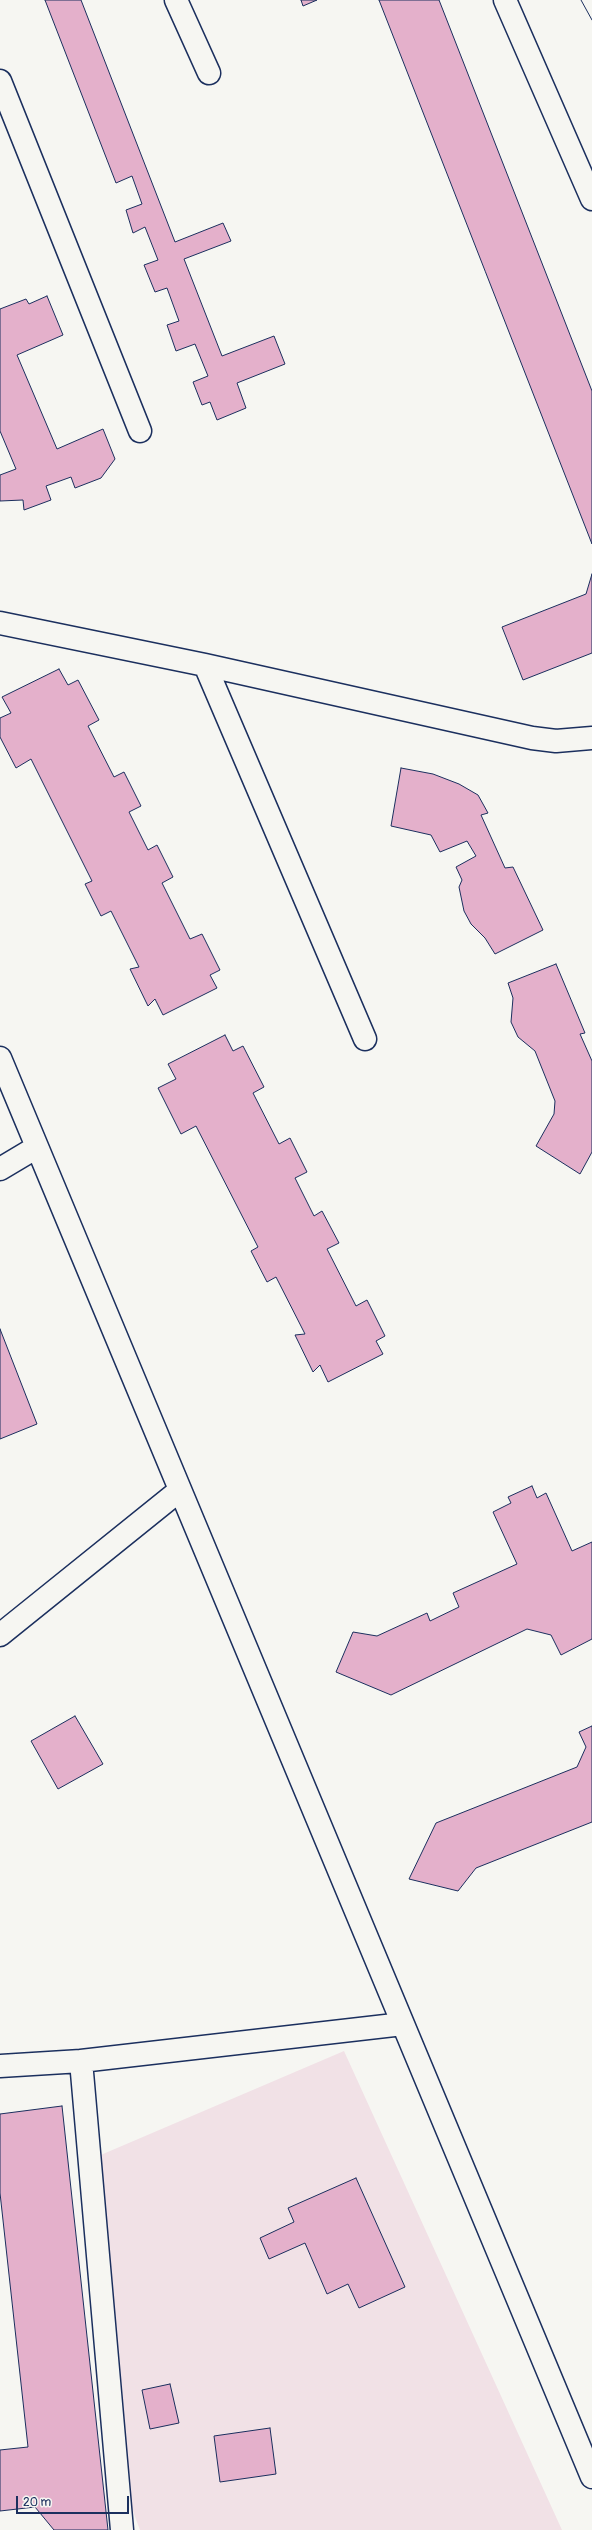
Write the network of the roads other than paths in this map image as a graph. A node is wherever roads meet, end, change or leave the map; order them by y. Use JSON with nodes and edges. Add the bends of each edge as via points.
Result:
{"nodes":[{"id":1,"x":176,"y":0,"type":"edge"},
{"id":2,"x":506,"y":0,"type":"edge"},
{"id":3,"x":209,"y":73,"type":"dead end"},
{"id":4,"x":0,"y":81,"type":"edge"},
{"id":5,"x":592,"y":199,"type":"edge"},
{"id":6,"x":140,"y":431,"type":"dead end"},
{"id":7,"x":0,"y":623,"type":"edge"},
{"id":8,"x":205,"y":665,"type":"junction"},
{"id":9,"x":592,"y":738,"type":"edge"},
{"id":10,"x":365,"y":1039,"type":"dead end"},
{"id":11,"x":0,"y":1058,"type":"edge"},
{"id":12,"x":37,"y":1147,"type":"junction"},
{"id":13,"x":0,"y":1169,"type":"edge"},
{"id":14,"x":180,"y":1490,"type":"junction"},
{"id":15,"x":0,"y":1635,"type":"edge"},
{"id":16,"x":403,"y":2024,"type":"junction"},
{"id":17,"x":81,"y":2061,"type":"junction"},
{"id":18,"x":0,"y":2066,"type":"edge"},
{"id":19,"x":592,"y":2476,"type":"edge"},
{"id":20,"x":122,"y":2530,"type":"edge"}],
"edges":[{"from":1,"to":3,"type":"street"},
{"from":2,"to":5,"type":"street"},
{"from":4,"to":6,"type":"street"},
{"from":7,"to":8,"type":"street"},
{"from":8,"to":9,"type":"street","via":[[532,738],[556,741]]},
{"from":8,"to":10,"type":"street"},
{"from":11,"to":12,"type":"street"},
{"from":12,"to":13,"type":"street"},
{"from":12,"to":14,"type":"street"},
{"from":14,"to":15,"type":"street"},
{"from":14,"to":16,"type":"street"},
{"from":16,"to":17,"type":"street"},
{"from":16,"to":19,"type":"street"},
{"from":17,"to":18,"type":"street"},
{"from":17,"to":20,"type":"street"}]}
